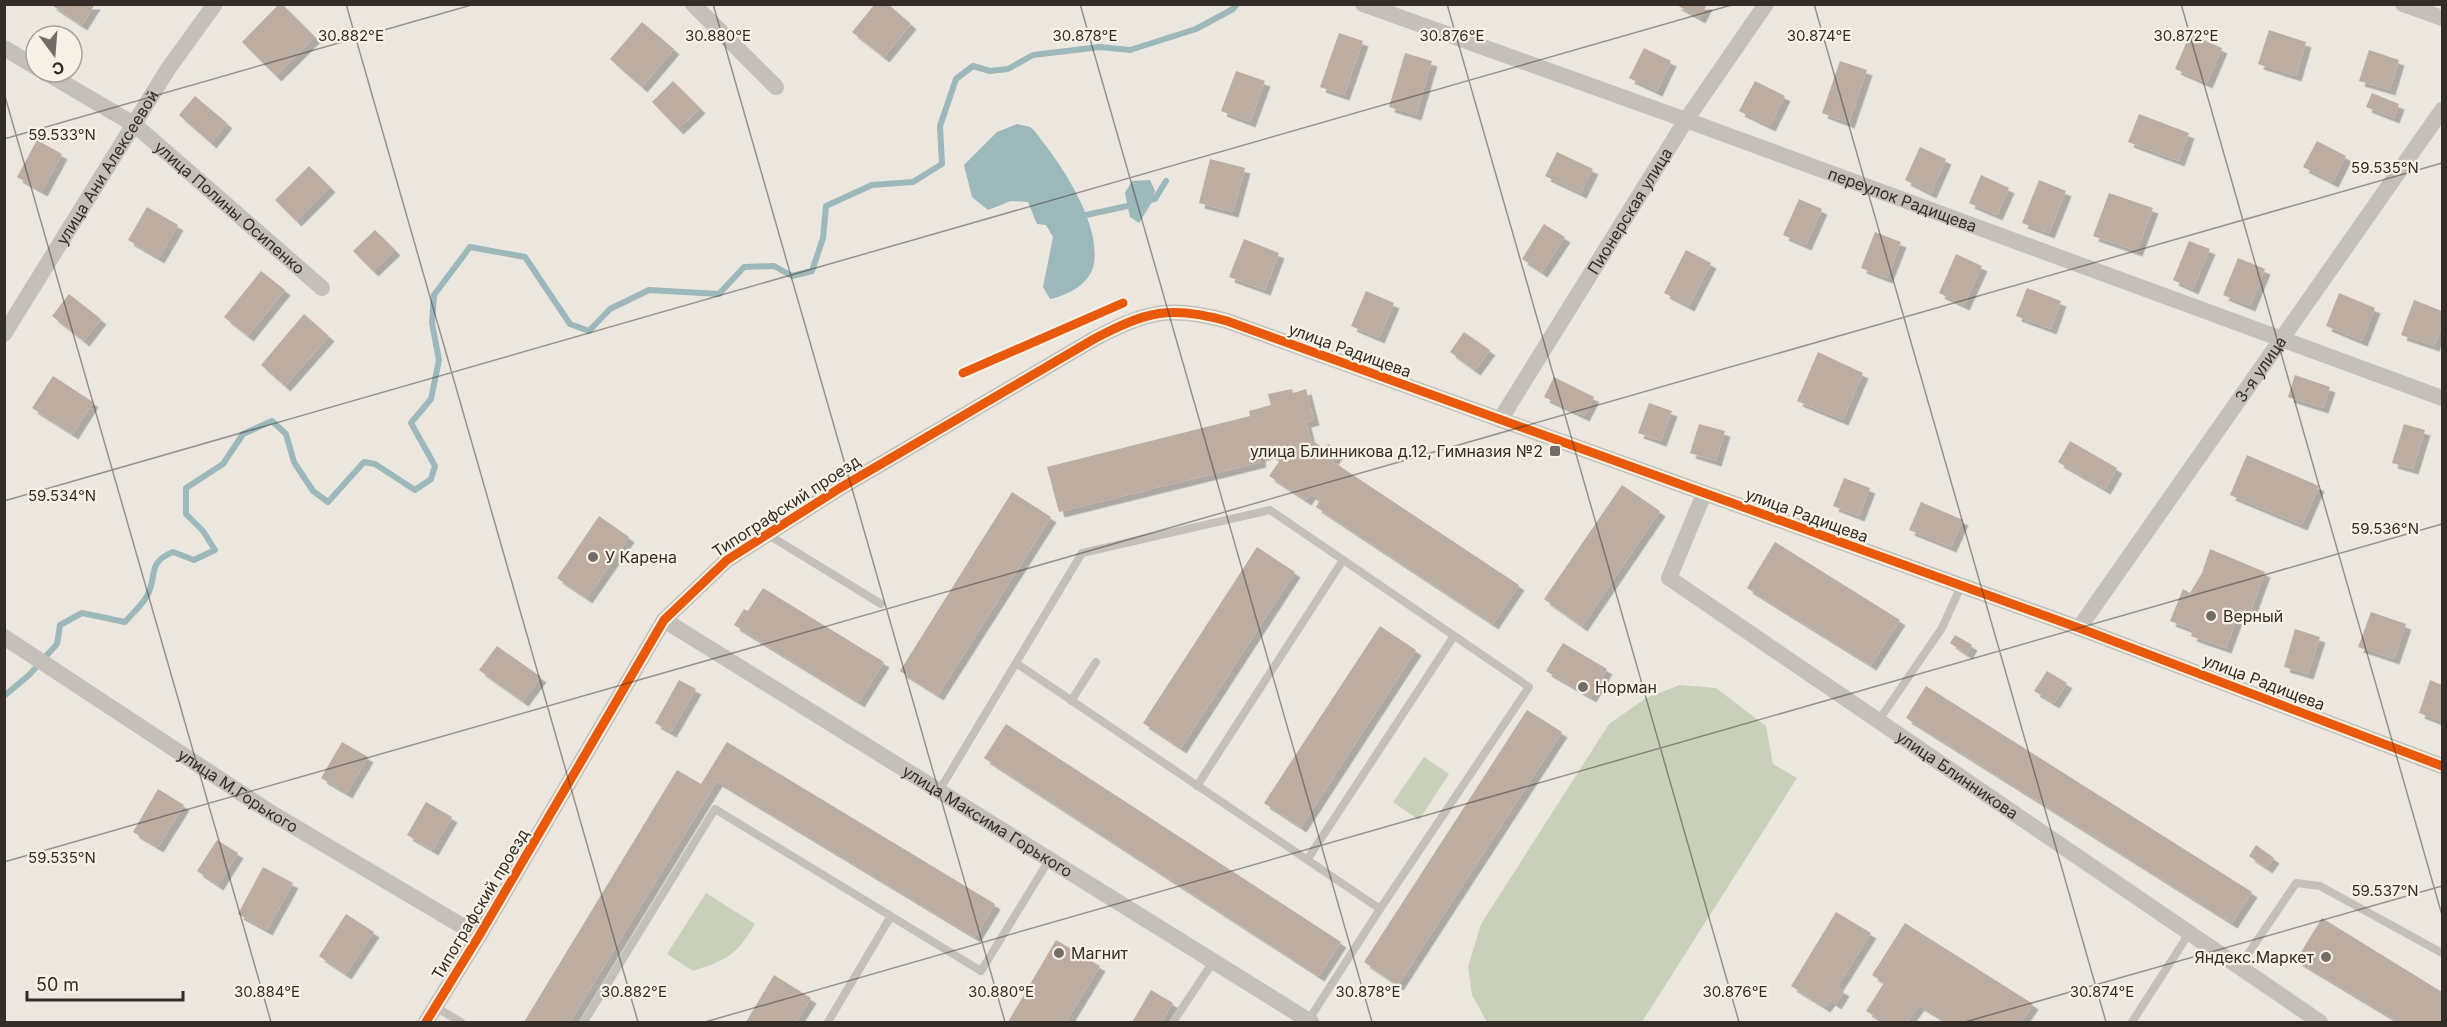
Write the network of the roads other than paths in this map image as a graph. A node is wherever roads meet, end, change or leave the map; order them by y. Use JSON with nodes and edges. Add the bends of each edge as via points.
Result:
{"nodes":[{"id":1,"x":215,"y":4,"type":"edge"},
{"id":2,"x":693,"y":4,"type":"edge"},
{"id":3,"x":1363,"y":4,"type":"edge"},
{"id":4,"x":1766,"y":4,"type":"edge"},
{"id":5,"x":2403,"y":4,"type":"edge"},
{"id":6,"x":2442,"y":18,"type":"edge"},
{"id":7,"x":4,"y":48,"type":"edge"},
{"id":8,"x":24,"y":60,"type":"edge"},
{"id":9,"x":65,"y":84,"type":"edge"},
{"id":10,"x":776,"y":87,"type":"dead end"},
{"id":11,"x":2442,"y":110,"type":"edge"},
{"id":12,"x":1686,"y":120,"type":"junction"},
{"id":13,"x":135,"y":125,"type":"junction"},
{"id":14,"x":322,"y":288,"type":"dead end"},
{"id":15,"x":1157,"y":314,"type":"joint"},
{"id":16,"x":4,"y":334,"type":"edge"},
{"id":17,"x":2281,"y":338,"type":"junction"},
{"id":18,"x":2442,"y":398,"type":"edge"},
{"id":19,"x":1500,"y":420,"type":"junction"},
{"id":20,"x":1704,"y":494,"type":"junction"},
{"id":21,"x":766,"y":534,"type":"junction"},
{"id":22,"x":1343,"y":560,"type":"junction"},
{"id":23,"x":1961,"y":586,"type":"junction"},
{"id":24,"x":881,"y":604,"type":"dead end"},
{"id":25,"x":664,"y":620,"type":"junction"},
{"id":26,"x":2079,"y":628,"type":"junction"},
{"id":27,"x":1454,"y":636,"type":"junction"},
{"id":28,"x":4,"y":638,"type":"edge"},
{"id":29,"x":1096,"y":662,"type":"dead end"},
{"id":30,"x":1016,"y":663,"type":"junction"},
{"id":31,"x":1071,"y":700,"type":"junction"},
{"id":32,"x":1879,"y":720,"type":"junction"},
{"id":33,"x":2442,"y":766,"type":"edge"},
{"id":34,"x":1197,"y":786,"type":"junction"},
{"id":35,"x":939,"y":791,"type":"junction"},
{"id":36,"x":1049,"y":860,"type":"junction"},
{"id":37,"x":1307,"y":860,"type":"junction"},
{"id":38,"x":1380,"y":909,"type":"junction"},
{"id":39,"x":891,"y":916,"type":"junction"},
{"id":40,"x":2190,"y":932,"type":"junction"},
{"id":41,"x":479,"y":936,"type":"junction"},
{"id":42,"x":2442,"y":953,"type":"edge"},
{"id":43,"x":1213,"y":962,"type":"junction"},
{"id":44,"x":2240,"y":966,"type":"junction"},
{"id":45,"x":435,"y":1007,"type":"junction"},
{"id":46,"x":1310,"y":1022,"type":"edge"},
{"id":47,"x":426,"y":1023,"type":"edge"},
{"id":48,"x":461,"y":1023,"type":"edge"},
{"id":49,"x":584,"y":1023,"type":"edge"},
{"id":50,"x":828,"y":1023,"type":"edge"},
{"id":51,"x":1173,"y":1023,"type":"edge"},
{"id":52,"x":2132,"y":1023,"type":"edge"},
{"id":53,"x":2320,"y":1023,"type":"edge"}],
"edges":[{"from":1,"to":13,"type":"street","name":"улица Ани Алексеевой","via":[[168,69]]},
{"from":2,"to":10,"type":"street"},
{"from":3,"to":12,"type":"street","name":"переулок Радищева"},
{"from":4,"to":12,"type":"street","name":"Пионерская улица"},
{"from":5,"to":6,"type":"street"},
{"from":7,"to":8,"type":"street"},
{"from":9,"to":13,"type":"street","name":"улица Полины Осипенко"},
{"from":11,"to":17,"type":"street","name":"3-я улица"},
{"from":12,"to":17,"type":"street","name":"переулок Радищева"},
{"from":12,"to":19,"type":"street","name":"Пионерская улица"},
{"from":13,"to":14,"type":"street","name":"улица Полины Осипенко"},
{"from":13,"to":16,"type":"street","name":"улица Ани Алексеевой"},
{"from":15,"to":19,"type":"street","name":"улица Радищева","via":[[1178,311],[1227,321]]},
{"from":15,"to":21,"type":"street","name":"Типографский проезд","via":[[1131,321],[1094,339]]},
{"from":17,"to":18,"type":"street","name":"переулок Радищева"},
{"from":17,"to":26,"type":"street","name":"3-я улица"},
{"from":19,"to":20,"type":"street","name":"улица Радищева"},
{"from":20,"to":23,"type":"street","name":"улица Радищева"},
{"from":20,"to":32,"type":"street","name":"улица Блинникова","via":[[1669,578]]},
{"from":21,"to":24,"type":"lane"},
{"from":21,"to":25,"type":"street","name":"Типографский проезд","via":[[727,560]]},
{"from":22,"to":27,"type":"lane"},
{"from":22,"to":30,"type":"lane","via":[[1270,510],[1082,553]]},
{"from":22,"to":34,"type":"lane"},
{"from":23,"to":26,"type":"street","name":"улица Радищева"},
{"from":23,"to":32,"type":"lane","via":[[1942,628]]},
{"from":25,"to":35,"type":"street","name":"улица Максима Горького"},
{"from":25,"to":41,"type":"street","name":"Типографский проезд"},
{"from":26,"to":33,"type":"street","name":"улица Радищева"},
{"from":27,"to":37,"type":"lane"},
{"from":27,"to":38,"type":"lane","via":[[1529,687]]},
{"from":28,"to":41,"type":"street","name":"улица М.Горького","via":[[273,814]]},
{"from":29,"to":31,"type":"lane"},
{"from":30,"to":31,"type":"lane"},
{"from":30,"to":35,"type":"lane"},
{"from":31,"to":34,"type":"lane"},
{"from":32,"to":40,"type":"street","name":"улица Блинникова"},
{"from":34,"to":37,"type":"lane"},
{"from":35,"to":36,"type":"street","name":"улица Максима Горького"},
{"from":36,"to":39,"type":"lane","via":[[981,971]]},
{"from":36,"to":43,"type":"street","name":"улица Максима Горького"},
{"from":37,"to":38,"type":"lane"},
{"from":38,"to":46,"type":"lane"},
{"from":39,"to":49,"type":"lane","via":[[715,809]]},
{"from":39,"to":50,"type":"lane"},
{"from":40,"to":44,"type":"street","name":"улица Блинникова"},
{"from":40,"to":52,"type":"lane"},
{"from":41,"to":45,"type":"street","name":"Типографский проезд"},
{"from":42,"to":44,"type":"lane","via":[[2320,886],[2296,883]]},
{"from":43,"to":46,"type":"street","name":"улица Максима Горького"},
{"from":43,"to":51,"type":"lane"},
{"from":44,"to":53,"type":"street","name":"улица Блинникова"},
{"from":45,"to":47,"type":"street","name":"Типографский проезд"},
{"from":45,"to":48,"type":"lane"}]}
